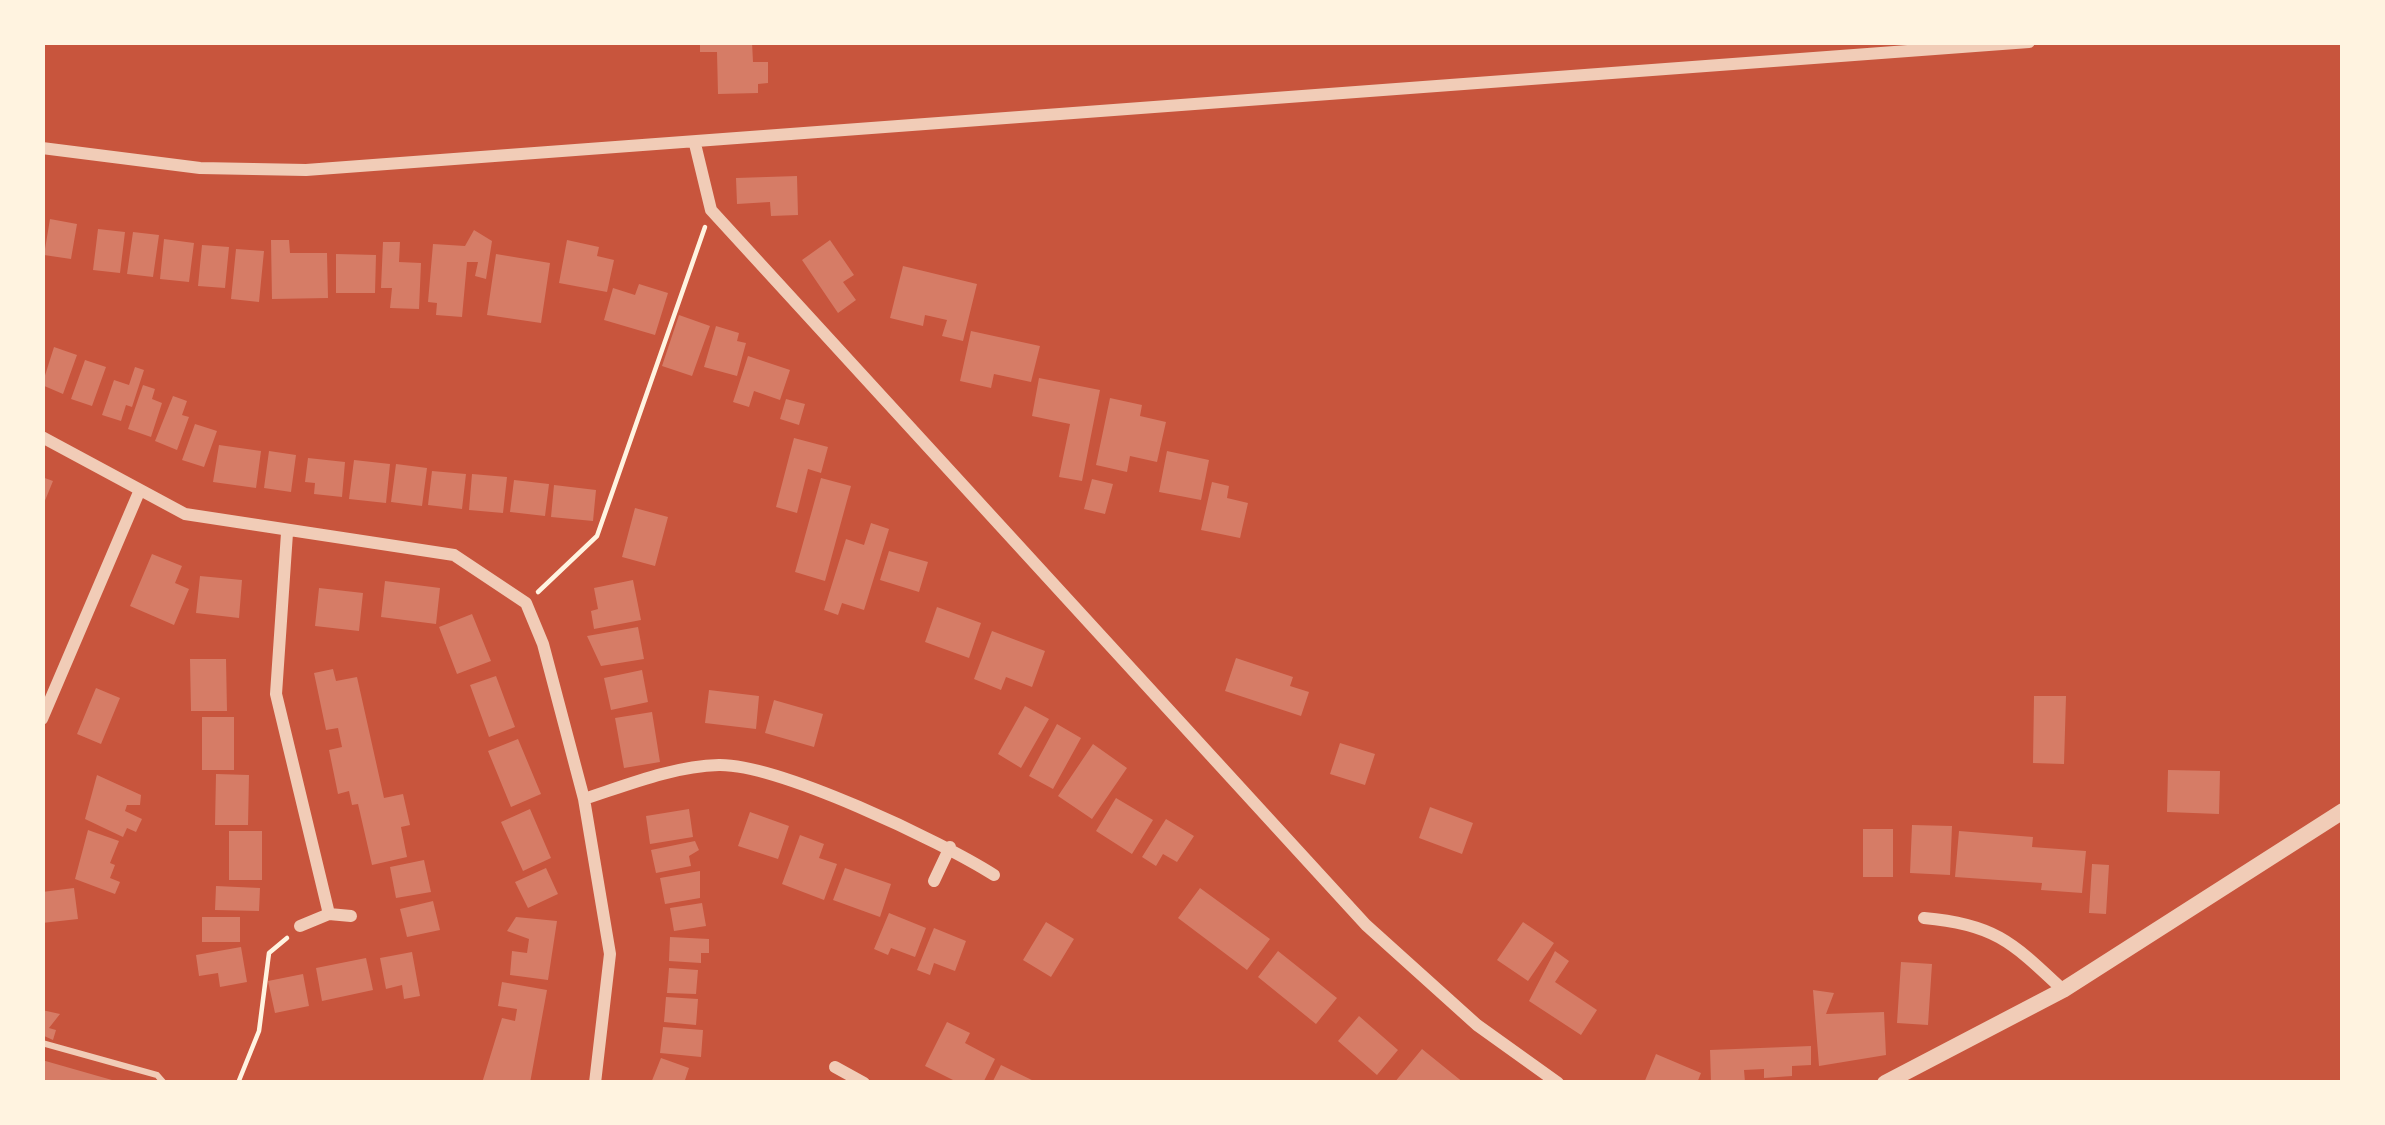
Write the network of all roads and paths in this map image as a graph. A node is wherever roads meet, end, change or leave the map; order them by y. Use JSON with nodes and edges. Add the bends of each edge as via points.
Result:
{"nodes":[{"id":1,"x":2029,"y":42,"type":"edge"},
{"id":2,"x":695,"y":144,"type":"junction"},
{"id":3,"x":42,"y":148,"type":"edge"},
{"id":4,"x":711,"y":210,"type":"junction"},
{"id":5,"x":42,"y":437,"type":"edge"},
{"id":6,"x":139,"y":492,"type":"junction"},
{"id":7,"x":287,"y":533,"type":"junction"},
{"id":8,"x":526,"y":603,"type":"junction"},
{"id":9,"x":42,"y":719,"type":"edge"},
{"id":10,"x":584,"y":799,"type":"junction"},
{"id":11,"x":2343,"y":812,"type":"edge"},
{"id":12,"x":950,"y":847,"type":"junction"},
{"id":13,"x":994,"y":875,"type":"dead end"},
{"id":14,"x":934,"y":881,"type":"dead end"},
{"id":15,"x":329,"y":914,"type":"junction"},
{"id":16,"x":351,"y":916,"type":"dead end"},
{"id":17,"x":1924,"y":918,"type":"dead end"},
{"id":18,"x":300,"y":926,"type":"joint"},
{"id":19,"x":2063,"y":990,"type":"junction"},
{"id":20,"x":42,"y":1043,"type":"edge"},
{"id":21,"x":835,"y":1066,"type":"dead end"},
{"id":22,"x":164,"y":1083,"type":"edge"},
{"id":23,"x":238,"y":1083,"type":"edge"},
{"id":24,"x":595,"y":1083,"type":"edge"},
{"id":25,"x":864,"y":1083,"type":"edge"},
{"id":26,"x":1558,"y":1083,"type":"edge"},
{"id":27,"x":1885,"y":1083,"type":"edge"}],
"edges":[{"from":1,"to":2,"type":"street"},
{"from":2,"to":3,"type":"street","via":[[306,170],[200,168]]},
{"from":2,"to":4,"type":"street"},
{"from":4,"to":8,"type":"path","via":[[597,536]]},
{"from":4,"to":26,"type":"street","via":[[1366,925],[1477,1025]]},
{"from":5,"to":6,"type":"street"},
{"from":6,"to":7,"type":"street","via":[[184,514]]},
{"from":6,"to":9,"type":"street"},
{"from":7,"to":8,"type":"street","via":[[454,555]]},
{"from":7,"to":15,"type":"street","via":[[276,694]]},
{"from":8,"to":10,"type":"street"},
{"from":10,"to":12,"type":"street","via":[[716,765],[753,767]]},
{"from":10,"to":24,"type":"street","via":[[610,954]]},
{"from":11,"to":19,"type":"street"},
{"from":12,"to":13,"type":"street"},
{"from":12,"to":14,"type":"street"},
{"from":15,"to":16,"type":"street"},
{"from":15,"to":18,"type":"street"},
{"from":17,"to":19,"type":"street","via":[[1971,922],[2006,937]]},
{"from":18,"to":23,"type":"path","via":[[269,953],[259,1031]]},
{"from":19,"to":27,"type":"street"},
{"from":20,"to":22,"type":"lane"},
{"from":21,"to":25,"type":"street"}]}
